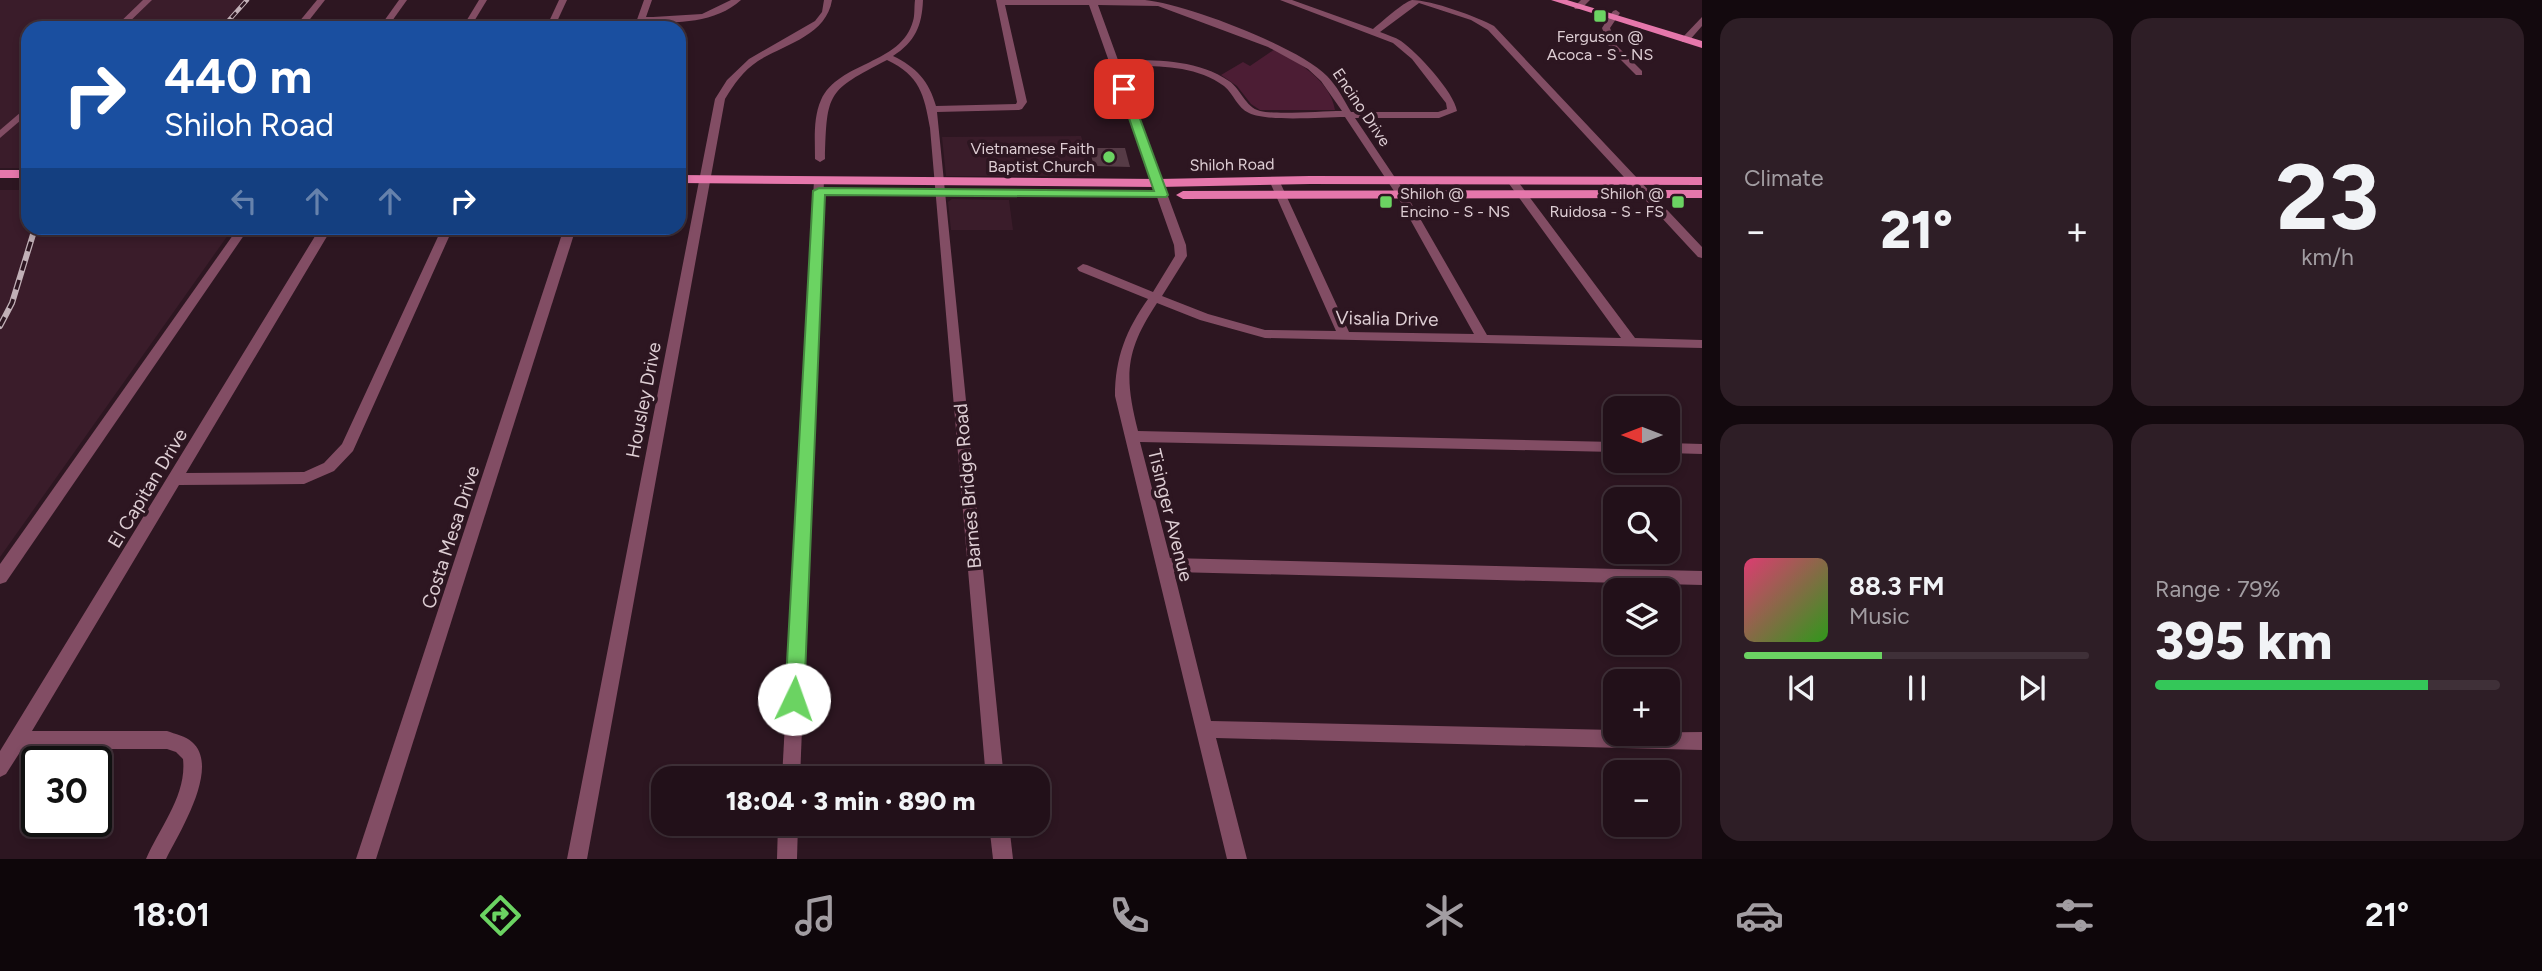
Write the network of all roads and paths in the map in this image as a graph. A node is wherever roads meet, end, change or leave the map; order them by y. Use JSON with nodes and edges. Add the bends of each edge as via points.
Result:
{"nodes":[{"id":1,"x":148,"y":0,"type":"edge"},
{"id":2,"x":321,"y":0,"type":"edge"},
{"id":3,"x":403,"y":0,"type":"edge"},
{"id":4,"x":483,"y":0,"type":"edge"},
{"id":5,"x":563,"y":0,"type":"edge"},
{"id":6,"x":648,"y":0,"type":"edge"},
{"id":7,"x":737,"y":0,"type":"edge"},
{"id":8,"x":828,"y":0,"type":"edge"},
{"id":9,"x":919,"y":0,"type":"edge"},
{"id":10,"x":1284,"y":0,"type":"edge"},
{"id":11,"x":1418,"y":0,"type":"edge"},
{"id":12,"x":1556,"y":0,"type":"edge"},
{"id":13,"x":1000,"y":1,"type":"edge"},
{"id":14,"x":1093,"y":1,"type":"edge"},
{"id":15,"x":1580,"y":2,"type":"edge"},
{"id":16,"x":1614,"y":15,"type":"junction"},
{"id":17,"x":1702,"y":20,"type":"edge"},
{"id":18,"x":126,"y":21,"type":"edge"},
{"id":19,"x":304,"y":21,"type":"edge"},
{"id":20,"x":388,"y":21,"type":"edge"},
{"id":21,"x":470,"y":21,"type":"edge"},
{"id":22,"x":553,"y":21,"type":"edge"},
{"id":23,"x":640,"y":21,"type":"edge"},
{"id":24,"x":666,"y":21,"type":"edge"},
{"id":25,"x":1375,"y":32,"type":"junction"},
{"id":26,"x":1687,"y":37,"type":"junction"},
{"id":27,"x":1702,"y":39,"type":"edge"},
{"id":28,"x":1702,"y":45,"type":"edge"},
{"id":29,"x":887,"y":57,"type":"junction"},
{"id":30,"x":1115,"y":63,"type":"junction"},
{"id":31,"x":1639,"y":73,"type":"dead end"},
{"id":32,"x":931,"y":109,"type":"junction"},
{"id":33,"x":21,"y":116,"type":"edge"},
{"id":34,"x":1349,"y":116,"type":"junction"},
{"id":35,"x":0,"y":135,"type":"edge"},
{"id":36,"x":820,"y":159,"type":"dead end"},
{"id":37,"x":0,"y":174,"type":"edge"},
{"id":38,"x":21,"y":174,"type":"edge"},
{"id":39,"x":1274,"y":180,"type":"junction"},
{"id":40,"x":686,"y":181,"type":"edge"},
{"id":41,"x":1392,"y":181,"type":"junction"},
{"id":42,"x":1512,"y":181,"type":"junction"},
{"id":43,"x":1634,"y":181,"type":"junction"},
{"id":44,"x":1702,"y":181,"type":"edge"},
{"id":45,"x":702,"y":185,"type":"junction"},
{"id":46,"x":0,"y":186,"type":"edge"},
{"id":47,"x":21,"y":186,"type":"edge"},
{"id":48,"x":819,"y":186,"type":"junction"},
{"id":49,"x":940,"y":187,"type":"junction"},
{"id":50,"x":686,"y":188,"type":"edge"},
{"id":51,"x":1160,"y":189,"type":"junction"},
{"id":52,"x":1280,"y":194,"type":"junction"},
{"id":53,"x":1401,"y":194,"type":"junction"},
{"id":54,"x":1520,"y":194,"type":"junction"},
{"id":55,"x":1647,"y":194,"type":"junction"},
{"id":56,"x":1702,"y":194,"type":"edge"},
{"id":57,"x":238,"y":235,"type":"edge"},
{"id":58,"x":322,"y":235,"type":"edge"},
{"id":59,"x":445,"y":235,"type":"edge"},
{"id":60,"x":568,"y":235,"type":"edge"},
{"id":61,"x":1702,"y":254,"type":"edge"},
{"id":62,"x":1083,"y":268,"type":"dead end"},
{"id":63,"x":1156,"y":298,"type":"junction"},
{"id":64,"x":1345,"y":337,"type":"junction"},
{"id":65,"x":1484,"y":340,"type":"junction"},
{"id":66,"x":1631,"y":342,"type":"junction"},
{"id":67,"x":1702,"y":344,"type":"edge"},
{"id":68,"x":1131,"y":436,"type":"junction"},
{"id":69,"x":1603,"y":447,"type":"edge"},
{"id":70,"x":1680,"y":448,"type":"edge"},
{"id":71,"x":1702,"y":449,"type":"edge"},
{"id":72,"x":175,"y":479,"type":"junction"},
{"id":73,"x":1164,"y":565,"type":"junction"},
{"id":74,"x":0,"y":577,"type":"edge"},
{"id":75,"x":1702,"y":578,"type":"edge"},
{"id":76,"x":1204,"y":729,"type":"junction"},
{"id":77,"x":17,"y":740,"type":"junction"},
{"id":78,"x":1702,"y":741,"type":"edge"},
{"id":79,"x":792,"y":766,"type":"edge"},
{"id":80,"x":994,"y":766,"type":"edge"},
{"id":81,"x":0,"y":768,"type":"edge"},
{"id":82,"x":788,"y":836,"type":"edge"},
{"id":83,"x":1000,"y":836,"type":"edge"},
{"id":84,"x":156,"y":859,"type":"edge"},
{"id":85,"x":366,"y":859,"type":"edge"},
{"id":86,"x":577,"y":859,"type":"edge"},
{"id":87,"x":787,"y":859,"type":"edge"},
{"id":88,"x":1003,"y":859,"type":"edge"},
{"id":89,"x":1237,"y":859,"type":"edge"}],
"edges":[{"from":1,"to":18,"type":"street"},
{"from":2,"to":19,"type":"street"},
{"from":3,"to":20,"type":"street"},
{"from":4,"to":21,"type":"street"},
{"from":5,"to":22,"type":"street"},
{"from":6,"to":23,"type":"street"},
{"from":7,"to":24,"type":"street","via":[[701,17]]},
{"from":8,"to":45,"type":"street","name":"Housley Drive","via":[[818,23],[756,58],[727,85]]},
{"from":9,"to":29,"type":"street","via":[[916,25]]},
{"from":10,"to":25,"type":"street"},
{"from":11,"to":25,"type":"street"},
{"from":11,"to":43,"type":"street","via":[[1492,28]]},
{"from":12,"to":15,"type":"main road"},
{"from":13,"to":14,"type":"street","name":"Encino Drive"},
{"from":13,"to":32,"type":"street","via":[[1022,102],[1019,107]]},
{"from":14,"to":30,"type":"street"},
{"from":14,"to":34,"type":"street","name":"Encino Drive","via":[[1159,5],[1286,52],[1315,68]]},
{"from":15,"to":16,"type":"main road"},
{"from":16,"to":26,"type":"main road"},
{"from":16,"to":31,"type":"street","via":[[1606,28],[1608,40]]},
{"from":17,"to":26,"type":"street"},
{"from":25,"to":34,"type":"street","via":[[1415,57],[1454,108],[1449,114]]},
{"from":26,"to":27,"type":"main road"},
{"from":26,"to":28,"type":"main road"},
{"from":29,"to":32,"type":"street","name":"Barnes Bridge Road","via":[[919,75]]},
{"from":29,"to":36,"type":"street","via":[[842,81],[826,99]]},
{"from":30,"to":34,"type":"street","via":[[1164,63],[1202,71],[1234,90],[1250,112]]},
{"from":30,"to":51,"type":"street"},
{"from":32,"to":49,"type":"street","name":"Barnes Bridge Road"},
{"from":33,"to":35,"type":"street"},
{"from":34,"to":41,"type":"street","name":"Encino Drive"},
{"from":37,"to":38,"type":"main road"},
{"from":39,"to":41,"type":"main road","name":"Shiloh Road"},
{"from":39,"to":51,"type":"main road","name":"Shiloh Road"},
{"from":39,"to":52,"type":"street"},
{"from":40,"to":45,"type":"main road","name":"Shiloh Road"},
{"from":41,"to":42,"type":"main road","name":"Shiloh Road"},
{"from":41,"to":53,"type":"street","name":"Encino Drive"},
{"from":42,"to":43,"type":"main road","name":"Shiloh Road"},
{"from":42,"to":54,"type":"street"},
{"from":43,"to":44,"type":"main road","name":"Shiloh Road"},
{"from":43,"to":55,"type":"street"},
{"from":45,"to":48,"type":"main road","name":"Shiloh Road"},
{"from":45,"to":50,"type":"main road","name":"Shiloh Road"},
{"from":45,"to":86,"type":"street","name":"Housley Drive"},
{"from":46,"to":47,"type":"main road"},
{"from":48,"to":49,"type":"main road","name":"Shiloh Road"},
{"from":48,"to":79,"type":"street"},
{"from":49,"to":51,"type":"main road","name":"Shiloh Road"},
{"from":49,"to":80,"type":"street","name":"Barnes Bridge Road"},
{"from":51,"to":52,"type":"main road","name":"Shiloh Road"},
{"from":51,"to":63,"type":"street","name":"Tisinger Avenue","via":[[1181,256]]},
{"from":52,"to":53,"type":"main road","name":"Shiloh Road"},
{"from":52,"to":64,"type":"street"},
{"from":53,"to":54,"type":"main road","name":"Shiloh Road"},
{"from":53,"to":65,"type":"street","name":"Encino Drive"},
{"from":54,"to":55,"type":"main road","name":"Shiloh Road"},
{"from":54,"to":66,"type":"street"},
{"from":55,"to":56,"type":"main road","name":"Shiloh Road"},
{"from":55,"to":61,"type":"street"},
{"from":57,"to":74,"type":"street"},
{"from":58,"to":72,"type":"street","name":"El Capitan Drive"},
{"from":59,"to":72,"type":"street","via":[[339,460],[304,478]]},
{"from":60,"to":85,"type":"street","name":"Costa Mesa Drive"},
{"from":62,"to":63,"type":"street","name":"Visalia Drive"},
{"from":63,"to":64,"type":"street","name":"Visalia Drive","via":[[1265,334]]},
{"from":63,"to":68,"type":"street","name":"Tisinger Avenue","via":[[1132,330],[1124,350],[1120,374]]},
{"from":64,"to":65,"type":"street","name":"Visalia Drive"},
{"from":65,"to":66,"type":"street","name":"Visalia Drive"},
{"from":66,"to":67,"type":"street","name":"Visalia Drive"},
{"from":68,"to":69,"type":"street"},
{"from":68,"to":73,"type":"street","name":"Tisinger Avenue"},
{"from":70,"to":71,"type":"street"},
{"from":72,"to":77,"type":"street","name":"El Capitan Drive"},
{"from":73,"to":75,"type":"street"},
{"from":73,"to":76,"type":"street","name":"Tisinger Avenue"},
{"from":76,"to":78,"type":"street"},
{"from":76,"to":89,"type":"street","name":"Tisinger Avenue"},
{"from":77,"to":81,"type":"street","name":"El Capitan Drive"},
{"from":77,"to":84,"type":"street","via":[[167,740],[183,745],[192,756],[194,776]]},
{"from":82,"to":87,"type":"street"},
{"from":83,"to":88,"type":"street"}]}
